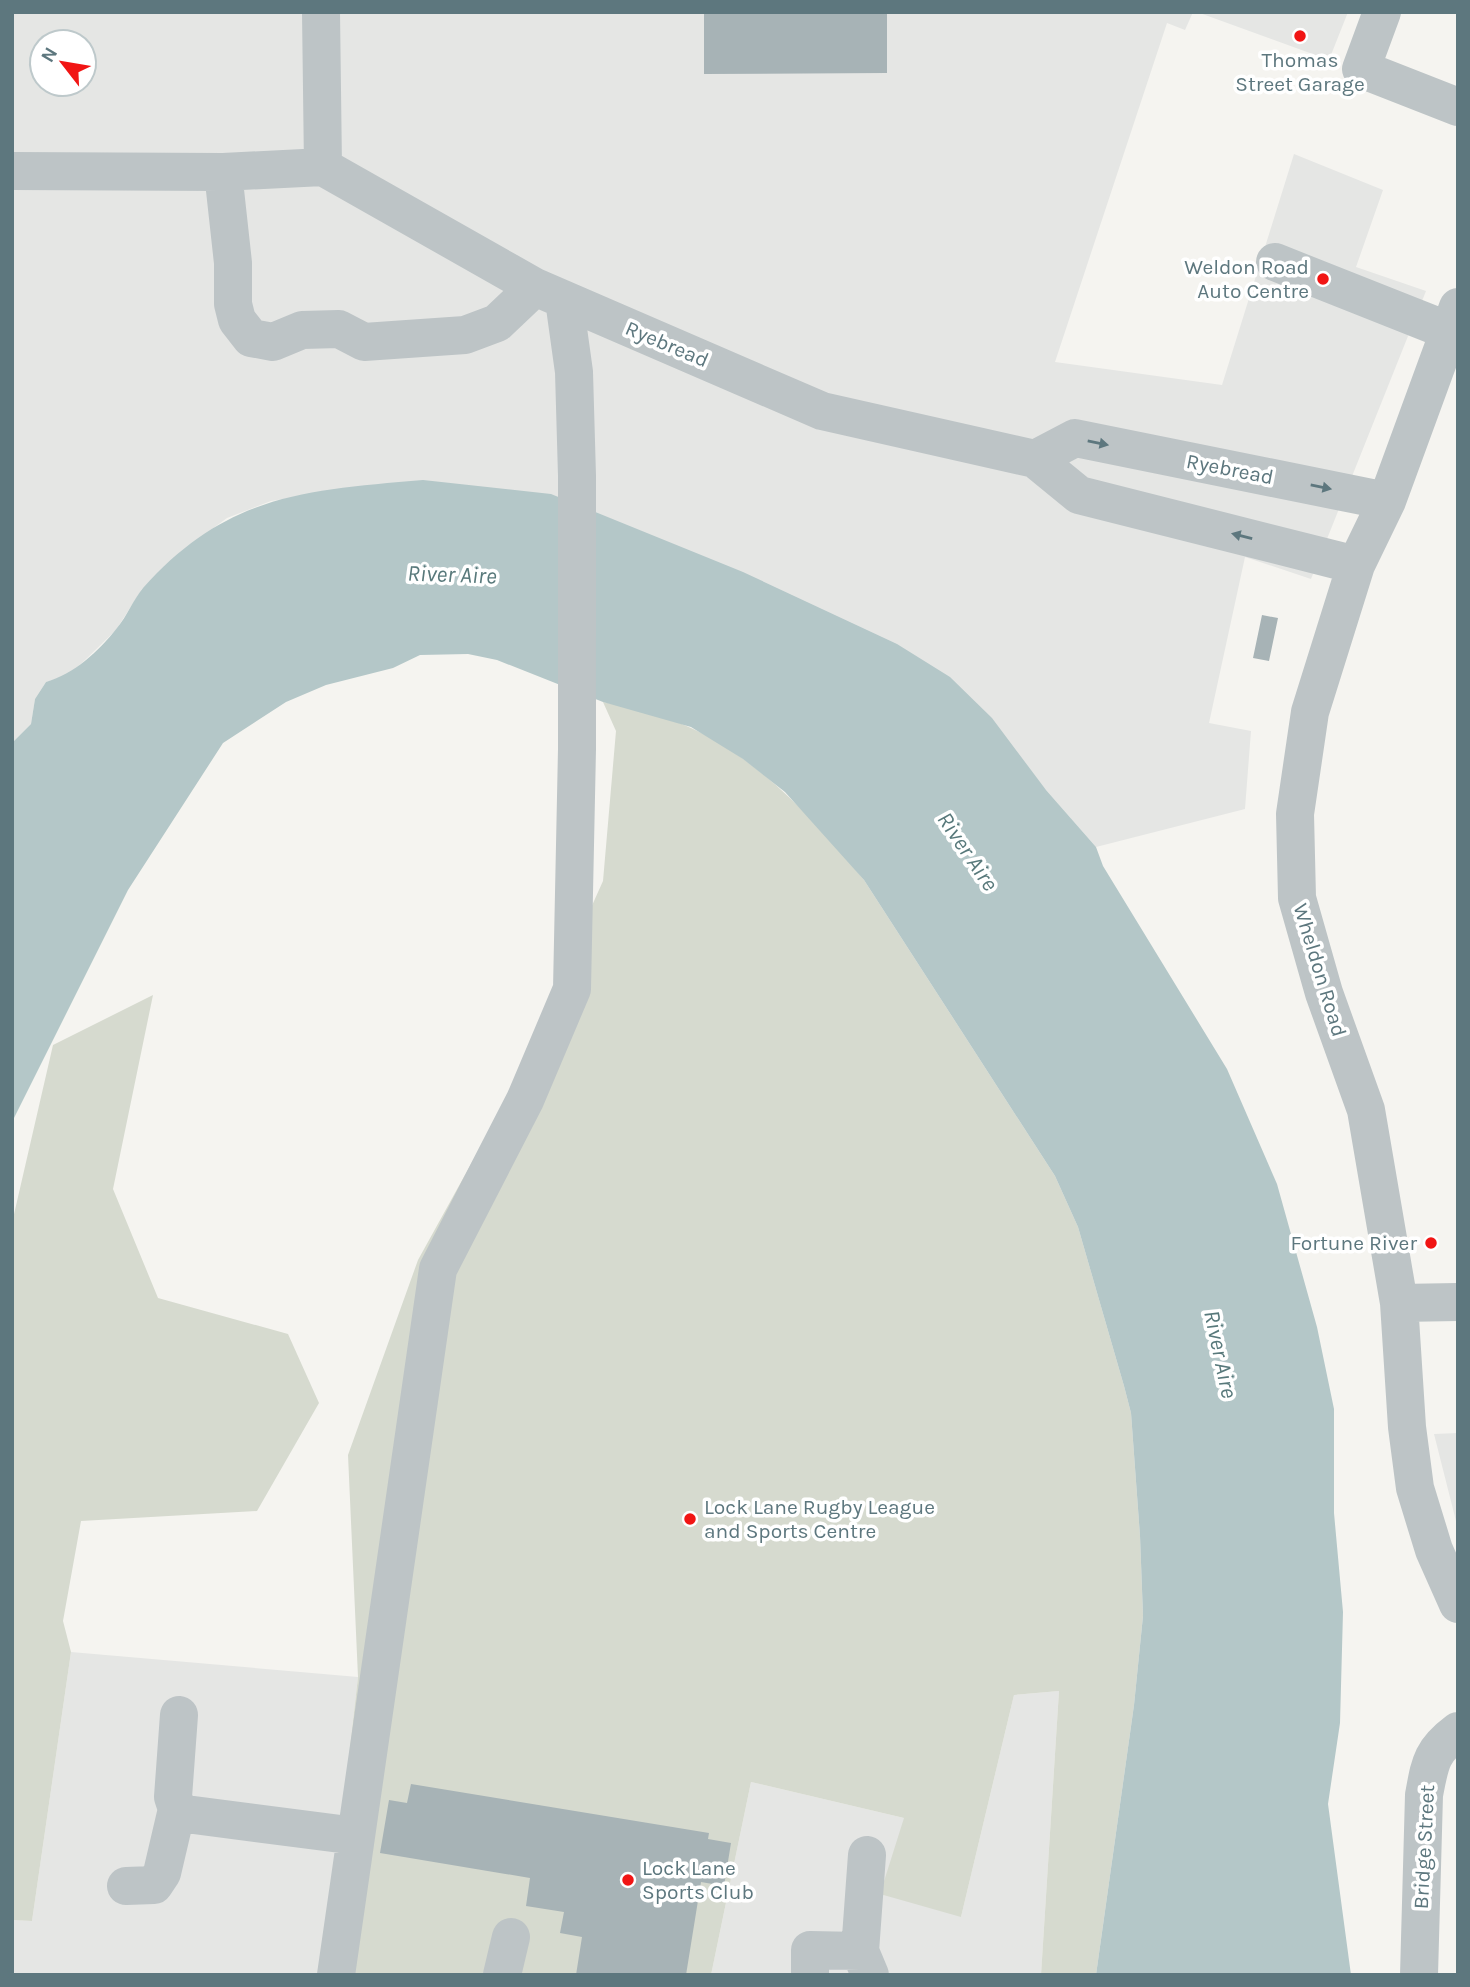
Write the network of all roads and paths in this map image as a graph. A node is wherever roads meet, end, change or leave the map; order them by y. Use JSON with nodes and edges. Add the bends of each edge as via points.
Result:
{"nodes":[{"id":1,"x":321,"y":12,"type":"edge"},
{"id":2,"x":1382,"y":12,"type":"edge"},
{"id":3,"x":1458,"y":107,"type":"edge"},
{"id":4,"x":323,"y":167,"type":"junction"},
{"id":5,"x":12,"y":171,"type":"edge"},
{"id":6,"x":223,"y":172,"type":"junction"},
{"id":7,"x":1275,"y":262,"type":"dead end"},
{"id":8,"x":550,"y":293,"type":"junction"},
{"id":9,"x":1453,"y":319,"type":"edge"},
{"id":10,"x":1035,"y":459,"type":"junction"},
{"id":11,"x":1387,"y":501,"type":"junction"},
{"id":12,"x":1356,"y":565,"type":"junction"},
{"id":13,"x":1458,"y":1302,"type":"edge"},
{"id":14,"x":1399,"y":1303,"type":"junction"},
{"id":15,"x":1458,"y":1604,"type":"edge"},
{"id":16,"x":179,"y":1715,"type":"dead end"},
{"id":17,"x":1458,"y":1731,"type":"edge"},
{"id":18,"x":177,"y":1809,"type":"junction"},
{"id":19,"x":356,"y":1836,"type":"junction"},
{"id":20,"x":867,"y":1855,"type":"dead end"},
{"id":21,"x":126,"y":1886,"type":"dead end"},
{"id":22,"x":511,"y":1937,"type":"dead end"},
{"id":23,"x":865,"y":1963,"type":"edge"},
{"id":24,"x":336,"y":1975,"type":"edge"},
{"id":25,"x":502,"y":1975,"type":"edge"},
{"id":26,"x":810,"y":1975,"type":"edge"},
{"id":27,"x":1419,"y":1975,"type":"edge"}],
"edges":[{"from":1,"to":4,"type":"street"},
{"from":2,"to":3,"type":"street","via":[[1361,69]]},
{"from":4,"to":6,"type":"street"},
{"from":4,"to":8,"type":"street","name":"Ryebread"},
{"from":5,"to":6,"type":"street"},
{"from":6,"to":8,"type":"street","via":[[233,304],[237,320],[251,338],[273,341],[302,330],[339,329],[364,342],[465,335]]},
{"from":7,"to":9,"type":"street"},
{"from":8,"to":10,"type":"street","name":"Ryebread","via":[[822,411]]},
{"from":8,"to":19,"type":"street","via":[[575,372],[577,749],[572,989],[525,1100],[438,1269]]},
{"from":9,"to":11,"type":"street","name":"Wheldon Road"},
{"from":10,"to":11,"type":"street","name":"Ryebread","one_way":true,"via":[[1075,438]]},
{"from":12,"to":10,"type":"street","name":"Ryebread","one_way":true,"via":[[1079,495]]},
{"from":11,"to":12,"type":"street","name":"Wheldon Road"},
{"from":12,"to":14,"type":"street","name":"Wheldon Road","via":[[1310,712],[1295,814],[1297,898],[1324,993],[1366,1110]]},
{"from":13,"to":14,"type":"street"},
{"from":14,"to":15,"type":"street","name":"Wheldon Road","via":[[1415,1488],[1434,1550]]},
{"from":16,"to":18,"type":"street","via":[[173,1797]]},
{"from":17,"to":27,"type":"street","name":"Bridge Street","via":[[1439,1745],[1424,1796]]},
{"from":18,"to":19,"type":"street","via":[[186,1814]]},
{"from":18,"to":21,"type":"street","via":[[163,1873],[154,1885]]},
{"from":19,"to":24,"type":"street"},
{"from":20,"to":23,"type":"street"},
{"from":22,"to":25,"type":"street"},
{"from":23,"to":26,"type":"street","via":[[810,1950]]}]}
